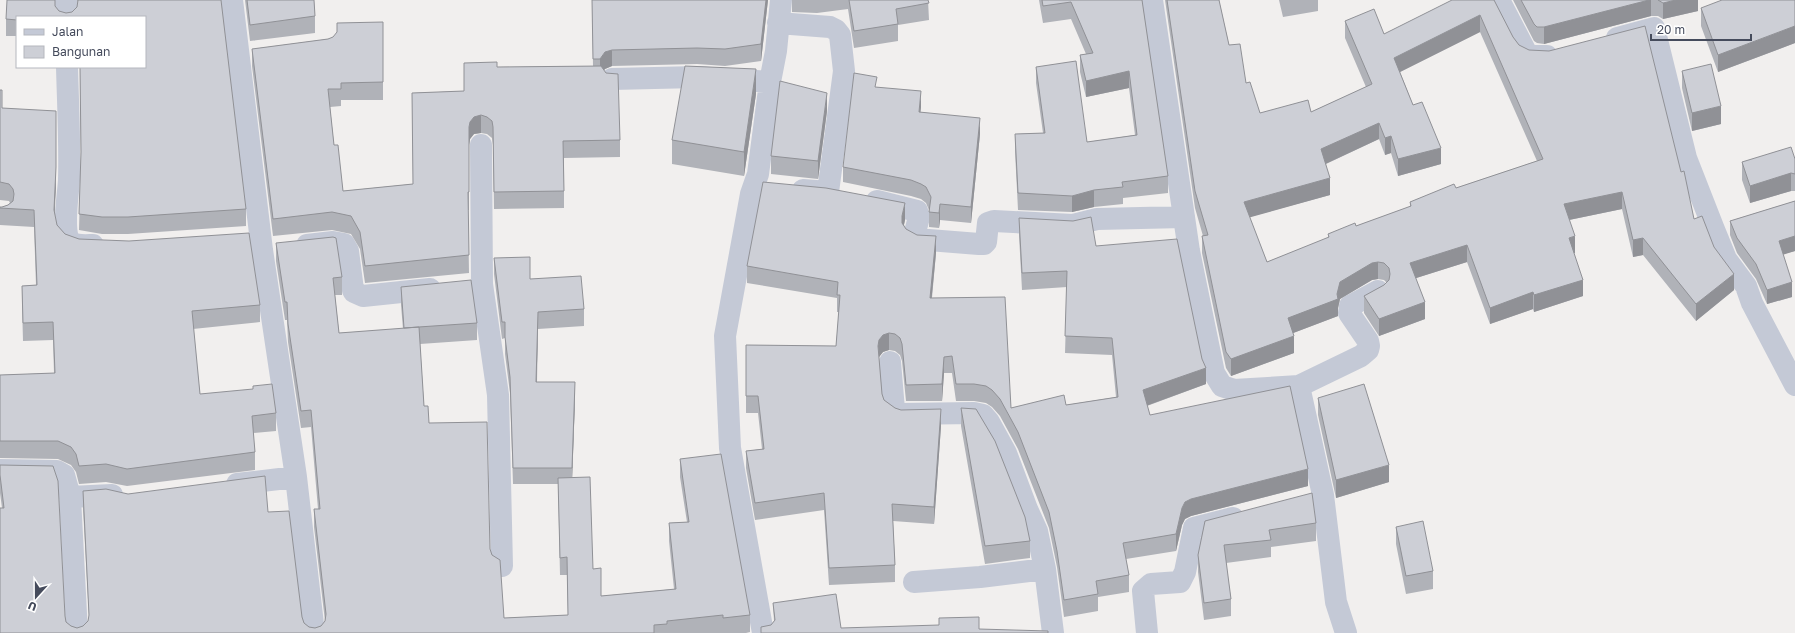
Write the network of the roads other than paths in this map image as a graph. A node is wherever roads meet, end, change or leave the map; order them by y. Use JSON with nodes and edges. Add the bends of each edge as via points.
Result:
{"nodes":[{"id":1,"x":66,"y":0,"type":"edge"},
{"id":2,"x":232,"y":0,"type":"edge"},
{"id":3,"x":781,"y":0,"type":"edge"},
{"id":4,"x":1152,"y":0,"type":"edge"},
{"id":5,"x":1499,"y":0,"type":"edge"},
{"id":6,"x":66,"y":16,"type":"edge"},
{"id":7,"x":778,"y":23,"type":"junction"},
{"id":8,"x":1600,"y":42,"type":"edge"},
{"id":9,"x":1570,"y":50,"type":"edge"},
{"id":10,"x":260,"y":52,"type":"edge"},
{"id":11,"x":238,"y":55,"type":"junction"},
{"id":12,"x":67,"y":68,"type":"edge"},
{"id":13,"x":612,"y":79,"type":"edge"},
{"id":14,"x":770,"y":82,"type":"junction"},
{"id":15,"x":481,"y":145,"type":"dead end"},
{"id":16,"x":754,"y":185,"type":"junction"},
{"id":17,"x":828,"y":192,"type":"junction"},
{"id":18,"x":1184,"y":217,"type":"junction"},
{"id":19,"x":1735,"y":221,"type":"edge"},
{"id":20,"x":1713,"y":227,"type":"junction"},
{"id":21,"x":237,"y":239,"type":"edge"},
{"id":22,"x":261,"y":243,"type":"junction"},
{"id":23,"x":113,"y":247,"type":"edge"},
{"id":24,"x":482,"y":284,"type":"junction"},
{"id":25,"x":1378,"y":291,"type":"edge"},
{"id":26,"x":890,"y":362,"type":"dead end"},
{"id":27,"x":1795,"y":385,"type":"edge"},
{"id":28,"x":1299,"y":386,"type":"junction"},
{"id":29,"x":0,"y":470,"type":"edge"},
{"id":30,"x":296,"y":477,"type":"junction"},
{"id":31,"x":218,"y":486,"type":"edge"},
{"id":32,"x":1323,"y":495,"type":"junction"},
{"id":33,"x":70,"y":497,"type":"junction"},
{"id":34,"x":134,"y":498,"type":"edge"},
{"id":35,"x":1300,"y":500,"type":"edge"},
{"id":36,"x":1255,"y":512,"type":"edge"},
{"id":37,"x":502,"y":566,"type":"edge"},
{"id":38,"x":1045,"y":569,"type":"junction"},
{"id":39,"x":914,"y":582,"type":"dead end"},
{"id":40,"x":77,"y":633,"type":"edge"},
{"id":41,"x":314,"y":633,"type":"edge"},
{"id":42,"x":763,"y":633,"type":"edge"},
{"id":43,"x":1053,"y":633,"type":"edge"},
{"id":44,"x":1147,"y":633,"type":"edge"},
{"id":45,"x":1346,"y":633,"type":"edge"}],
"edges":[{"from":1,"to":6,"type":"street"},
{"from":2,"to":11,"type":"street"},
{"from":3,"to":7,"type":"street"},
{"from":4,"to":18,"type":"street"},
{"from":5,"to":9,"type":"street","via":[[1527,54],[1546,56]]},
{"from":7,"to":14,"type":"street"},
{"from":7,"to":17,"type":"street","via":[[830,27],[840,35],[844,71]]},
{"from":8,"to":20,"type":"street","via":[[1654,28],[1686,158]]},
{"from":10,"to":11,"type":"street"},
{"from":11,"to":22,"type":"street"},
{"from":12,"to":23,"type":"street","via":[[68,238],[78,244]]},
{"from":13,"to":14,"type":"street","via":[[697,77]]},
{"from":14,"to":16,"type":"street","via":[[758,174]]},
{"from":15,"to":24,"type":"street"},
{"from":16,"to":17,"type":"street"},
{"from":16,"to":42,"type":"street","via":[[725,336],[730,448]]},
{"from":17,"to":18,"type":"street","via":[[917,211],[919,217],[914,236],[916,239],[979,244],[986,242],[988,223],[994,222],[1072,225],[1097,219]]},
{"from":18,"to":28,"type":"street","via":[[1214,374],[1222,386],[1234,390]]},
{"from":19,"to":20,"type":"street"},
{"from":20,"to":27,"type":"street","via":[[1726,259],[1746,286],[1752,303]]},
{"from":21,"to":22,"type":"street"},
{"from":22,"to":24,"type":"street","via":[[287,247],[333,242],[344,244],[348,251],[353,290],[363,296]]},
{"from":22,"to":30,"type":"street"},
{"from":24,"to":37,"type":"street","via":[[498,395]]},
{"from":25,"to":28,"type":"street","via":[[1350,306],[1349,309],[1349,314],[1368,341],[1368,350],[1361,356]]},
{"from":26,"to":38,"type":"street","via":[[896,412],[974,413],[983,416],[989,422],[1006,453],[1037,531]]},
{"from":28,"to":32,"type":"street"},
{"from":29,"to":33,"type":"street","via":[[57,470],[64,474]]},
{"from":30,"to":31,"type":"street"},
{"from":30,"to":41,"type":"street"},
{"from":32,"to":35,"type":"street"},
{"from":32,"to":45,"type":"street","via":[[1336,602]]},
{"from":33,"to":34,"type":"street","via":[[107,494],[119,498]]},
{"from":33,"to":40,"type":"street"},
{"from":36,"to":44,"type":"street","via":[[1194,528],[1185,572],[1180,582],[1151,584],[1143,591]]},
{"from":38,"to":39,"type":"street"},
{"from":38,"to":43,"type":"street"}]}
